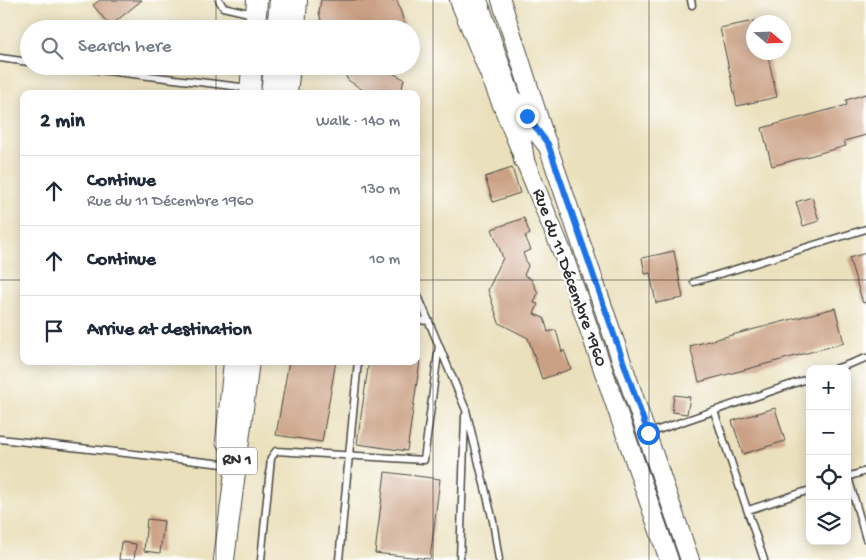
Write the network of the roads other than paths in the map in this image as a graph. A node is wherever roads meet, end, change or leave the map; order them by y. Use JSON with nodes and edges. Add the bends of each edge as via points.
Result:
{"nodes":[{"id":1,"x":219,"y":0,"type":"edge"},
{"id":2,"x":272,"y":0,"type":"edge"},
{"id":3,"x":280,"y":0,"type":"edge"},
{"id":4,"x":298,"y":0,"type":"edge"},
{"id":5,"x":459,"y":0,"type":"edge"},
{"id":6,"x":477,"y":0,"type":"edge"},
{"id":7,"x":486,"y":0,"type":"edge"},
{"id":8,"x":501,"y":0,"type":"edge"},
{"id":9,"x":259,"y":18,"type":"edge"},
{"id":10,"x":278,"y":20,"type":"edge"},
{"id":11,"x":296,"y":20,"type":"edge"},
{"id":12,"x":0,"y":58,"type":"edge"},
{"id":13,"x":20,"y":61,"type":"edge"},
{"id":14,"x":131,"y":75,"type":"edge"},
{"id":15,"x":253,"y":75,"type":"edge"},
{"id":16,"x":262,"y":75,"type":"edge"},
{"id":17,"x":273,"y":75,"type":"edge"},
{"id":18,"x":289,"y":75,"type":"edge"},
{"id":19,"x":240,"y":90,"type":"edge"},
{"id":20,"x":255,"y":90,"type":"edge"},
{"id":21,"x":256,"y":90,"type":"edge"},
{"id":22,"x":271,"y":90,"type":"edge"},
{"id":23,"x":287,"y":90,"type":"edge"},
{"id":24,"x":548,"y":144,"type":"junction"},
{"id":25,"x":524,"y":160,"type":"junction"},
{"id":26,"x":866,"y":229,"type":"edge"},
{"id":27,"x":694,"y":282,"type":"dead end"},
{"id":28,"x":420,"y":300,"type":"edge"},
{"id":29,"x":420,"y":320,"type":"edge"},
{"id":30,"x":429,"y":321,"type":"junction"},
{"id":31,"x":439,"y":345,"type":"junction"},
{"id":32,"x":866,"y":358,"type":"edge"},
{"id":33,"x":234,"y":365,"type":"edge"},
{"id":34,"x":248,"y":365,"type":"edge"},
{"id":35,"x":358,"y":365,"type":"edge"},
{"id":36,"x":846,"y":365,"type":"edge"},
{"id":37,"x":806,"y":379,"type":"edge"},
{"id":38,"x":466,"y":410,"type":"junction"},
{"id":39,"x":714,"y":411,"type":"junction"},
{"id":40,"x":648,"y":433,"type":"junction"},
{"id":41,"x":0,"y":439,"type":"edge"},
{"id":42,"x":349,"y":456,"type":"junction"},
{"id":43,"x":223,"y":464,"type":"junction"},
{"id":44,"x":866,"y":471,"type":"edge"},
{"id":45,"x":851,"y":476,"type":"edge"},
{"id":46,"x":851,"y":490,"type":"edge"},
{"id":47,"x":806,"y":491,"type":"edge"},
{"id":48,"x":748,"y":510,"type":"junction"},
{"id":49,"x":866,"y":539,"type":"edge"},
{"id":50,"x":213,"y":560,"type":"edge"},
{"id":51,"x":224,"y":560,"type":"edge"},
{"id":52,"x":261,"y":560,"type":"edge"},
{"id":53,"x":339,"y":560,"type":"edge"},
{"id":54,"x":460,"y":560,"type":"edge"},
{"id":55,"x":499,"y":560,"type":"edge"},
{"id":56,"x":669,"y":560,"type":"edge"},
{"id":57,"x":690,"y":560,"type":"edge"},
{"id":58,"x":764,"y":560,"type":"edge"}],
"edges":[{"from":1,"to":9,"type":"lane","via":[[223,7]]},
{"from":2,"to":9,"type":"main road"},
{"from":3,"to":10,"type":"main road"},
{"from":4,"to":11,"type":"main road"},
{"from":5,"to":25,"type":"main road","name":"Rue du 11 Décembre 1960"},
{"from":6,"to":25,"type":"main road","via":[[517,116]]},
{"from":7,"to":24,"type":"main road","via":[[520,102]]},
{"from":8,"to":24,"type":"main road","name":"Rue du 11 Décembre 1960"},
{"from":12,"to":13,"type":"lane"},
{"from":14,"to":19,"type":"lane"},
{"from":15,"to":20,"type":"main road"},
{"from":16,"to":21,"type":"main road"},
{"from":17,"to":22,"type":"main road"},
{"from":18,"to":23,"type":"main road"},
{"from":24,"to":40,"type":"main road","name":"Rue du 11 Décembre 1960"},
{"from":25,"to":56,"type":"main road","name":"Rue du 11 Décembre 1960","via":[[563,254]]},
{"from":26,"to":27,"type":"lane"},
{"from":28,"to":30,"type":"lane"},
{"from":29,"to":30,"type":"lane"},
{"from":30,"to":31,"type":"lane"},
{"from":31,"to":38,"type":"lane"},
{"from":31,"to":42,"type":"lane","via":[[424,460]]},
{"from":32,"to":36,"type":"lane"},
{"from":33,"to":43,"type":"main road","number":"RN 1"},
{"from":34,"to":51,"type":"main road","number":"RN 1"},
{"from":35,"to":42,"type":"lane"},
{"from":37,"to":39,"type":"lane"},
{"from":38,"to":54,"type":"lane"},
{"from":38,"to":55,"type":"lane","via":[[494,521]]},
{"from":39,"to":40,"type":"lane"},
{"from":39,"to":48,"type":"lane"},
{"from":40,"to":57,"type":"main road","name":"Rue du 11 Décembre 1960"},
{"from":41,"to":43,"type":"lane"},
{"from":42,"to":52,"type":"lane","via":[[276,451],[271,458]]},
{"from":42,"to":53,"type":"lane"},
{"from":43,"to":50,"type":"main road","number":"RN 1"},
{"from":44,"to":45,"type":"lane"},
{"from":46,"to":49,"type":"lane"},
{"from":47,"to":48,"type":"lane"},
{"from":48,"to":58,"type":"lane"}]}
